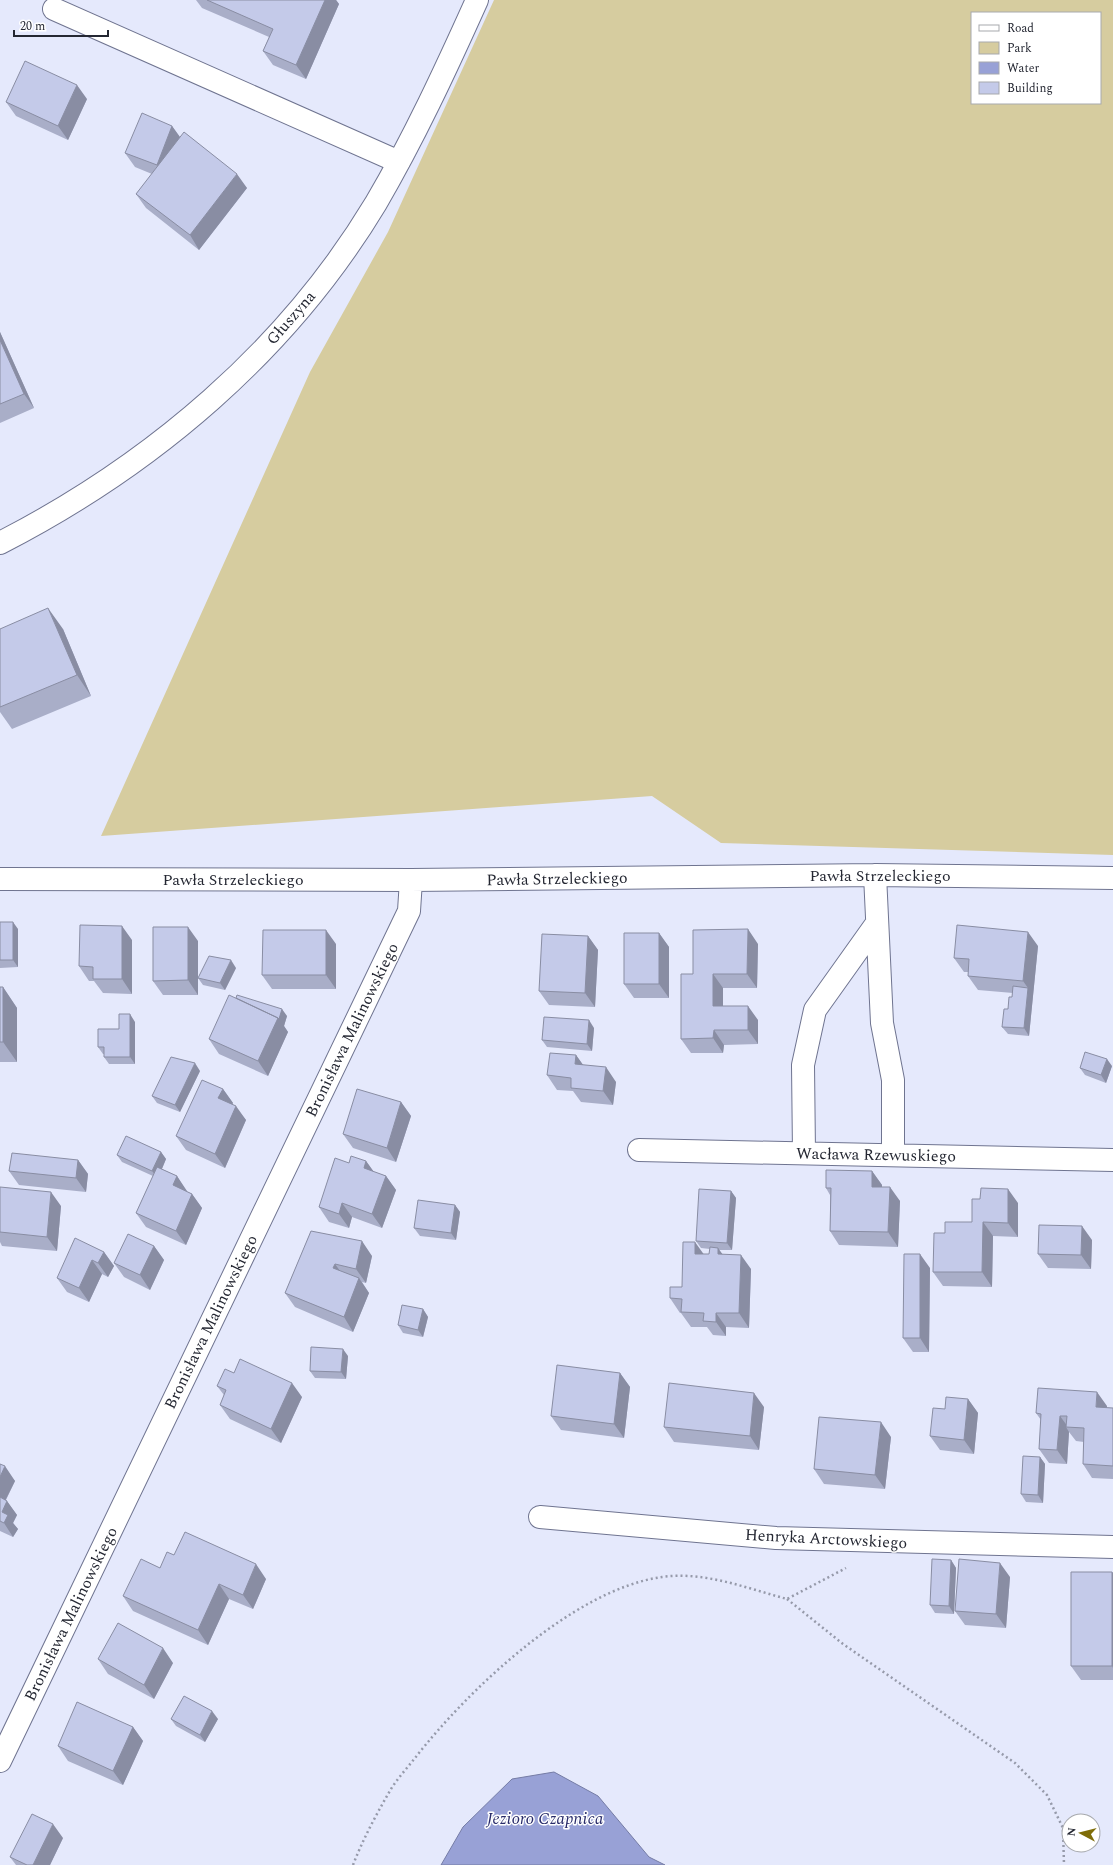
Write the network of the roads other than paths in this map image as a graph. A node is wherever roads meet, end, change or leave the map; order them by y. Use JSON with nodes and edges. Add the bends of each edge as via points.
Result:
{"nodes":[{"id":1,"x":477,"y":0,"type":"edge"},
{"id":2,"x":54,"y":10,"type":"dead end"},
{"id":3,"x":399,"y":162,"type":"junction"},
{"id":4,"x":0,"y":543,"type":"edge"},
{"id":5,"x":875,"y":875,"type":"junction"},
{"id":6,"x":1113,"y":878,"type":"edge"},
{"id":7,"x":0,"y":880,"type":"edge"},
{"id":8,"x":410,"y":880,"type":"junction"},
{"id":9,"x":878,"y":923,"type":"junction"},
{"id":10,"x":638,"y":1150,"type":"dead end"},
{"id":11,"x":804,"y":1153,"type":"junction"},
{"id":12,"x":893,"y":1155,"type":"junction"},
{"id":13,"x":1113,"y":1160,"type":"edge"},
{"id":14,"x":540,"y":1517,"type":"dead end"},
{"id":15,"x":1113,"y":1547,"type":"edge"},
{"id":16,"x":0,"y":1761,"type":"edge"}],
"edges":[{"from":1,"to":3,"type":"street","name":"Głuszyna"},
{"from":2,"to":3,"type":"street"},
{"from":3,"to":4,"type":"street","name":"Głuszyna","via":[[353,239],[294,316],[251,364],[149,451],[103,484]]},
{"from":5,"to":6,"type":"street","name":"Pawła Strzeleckiego"},
{"from":5,"to":8,"type":"street","name":"Pawła Strzeleckiego"},
{"from":5,"to":9,"type":"street"},
{"from":7,"to":8,"type":"street","name":"Pawła Strzeleckiego"},
{"from":8,"to":16,"type":"street","name":"Bronisława Malinowskiego","via":[[409,911]]},
{"from":9,"to":11,"type":"street","via":[[815,1010],[803,1065]]},
{"from":9,"to":12,"type":"street","via":[[882,1023],[893,1080]]},
{"from":10,"to":11,"type":"street","name":"Wacława Rzewuskiego"},
{"from":11,"to":12,"type":"street","name":"Wacława Rzewuskiego"},
{"from":12,"to":13,"type":"street","name":"Wacława Rzewuskiego"},
{"from":14,"to":15,"type":"street","name":"Henryka Arctowskiego","via":[[776,1538]]}]}
